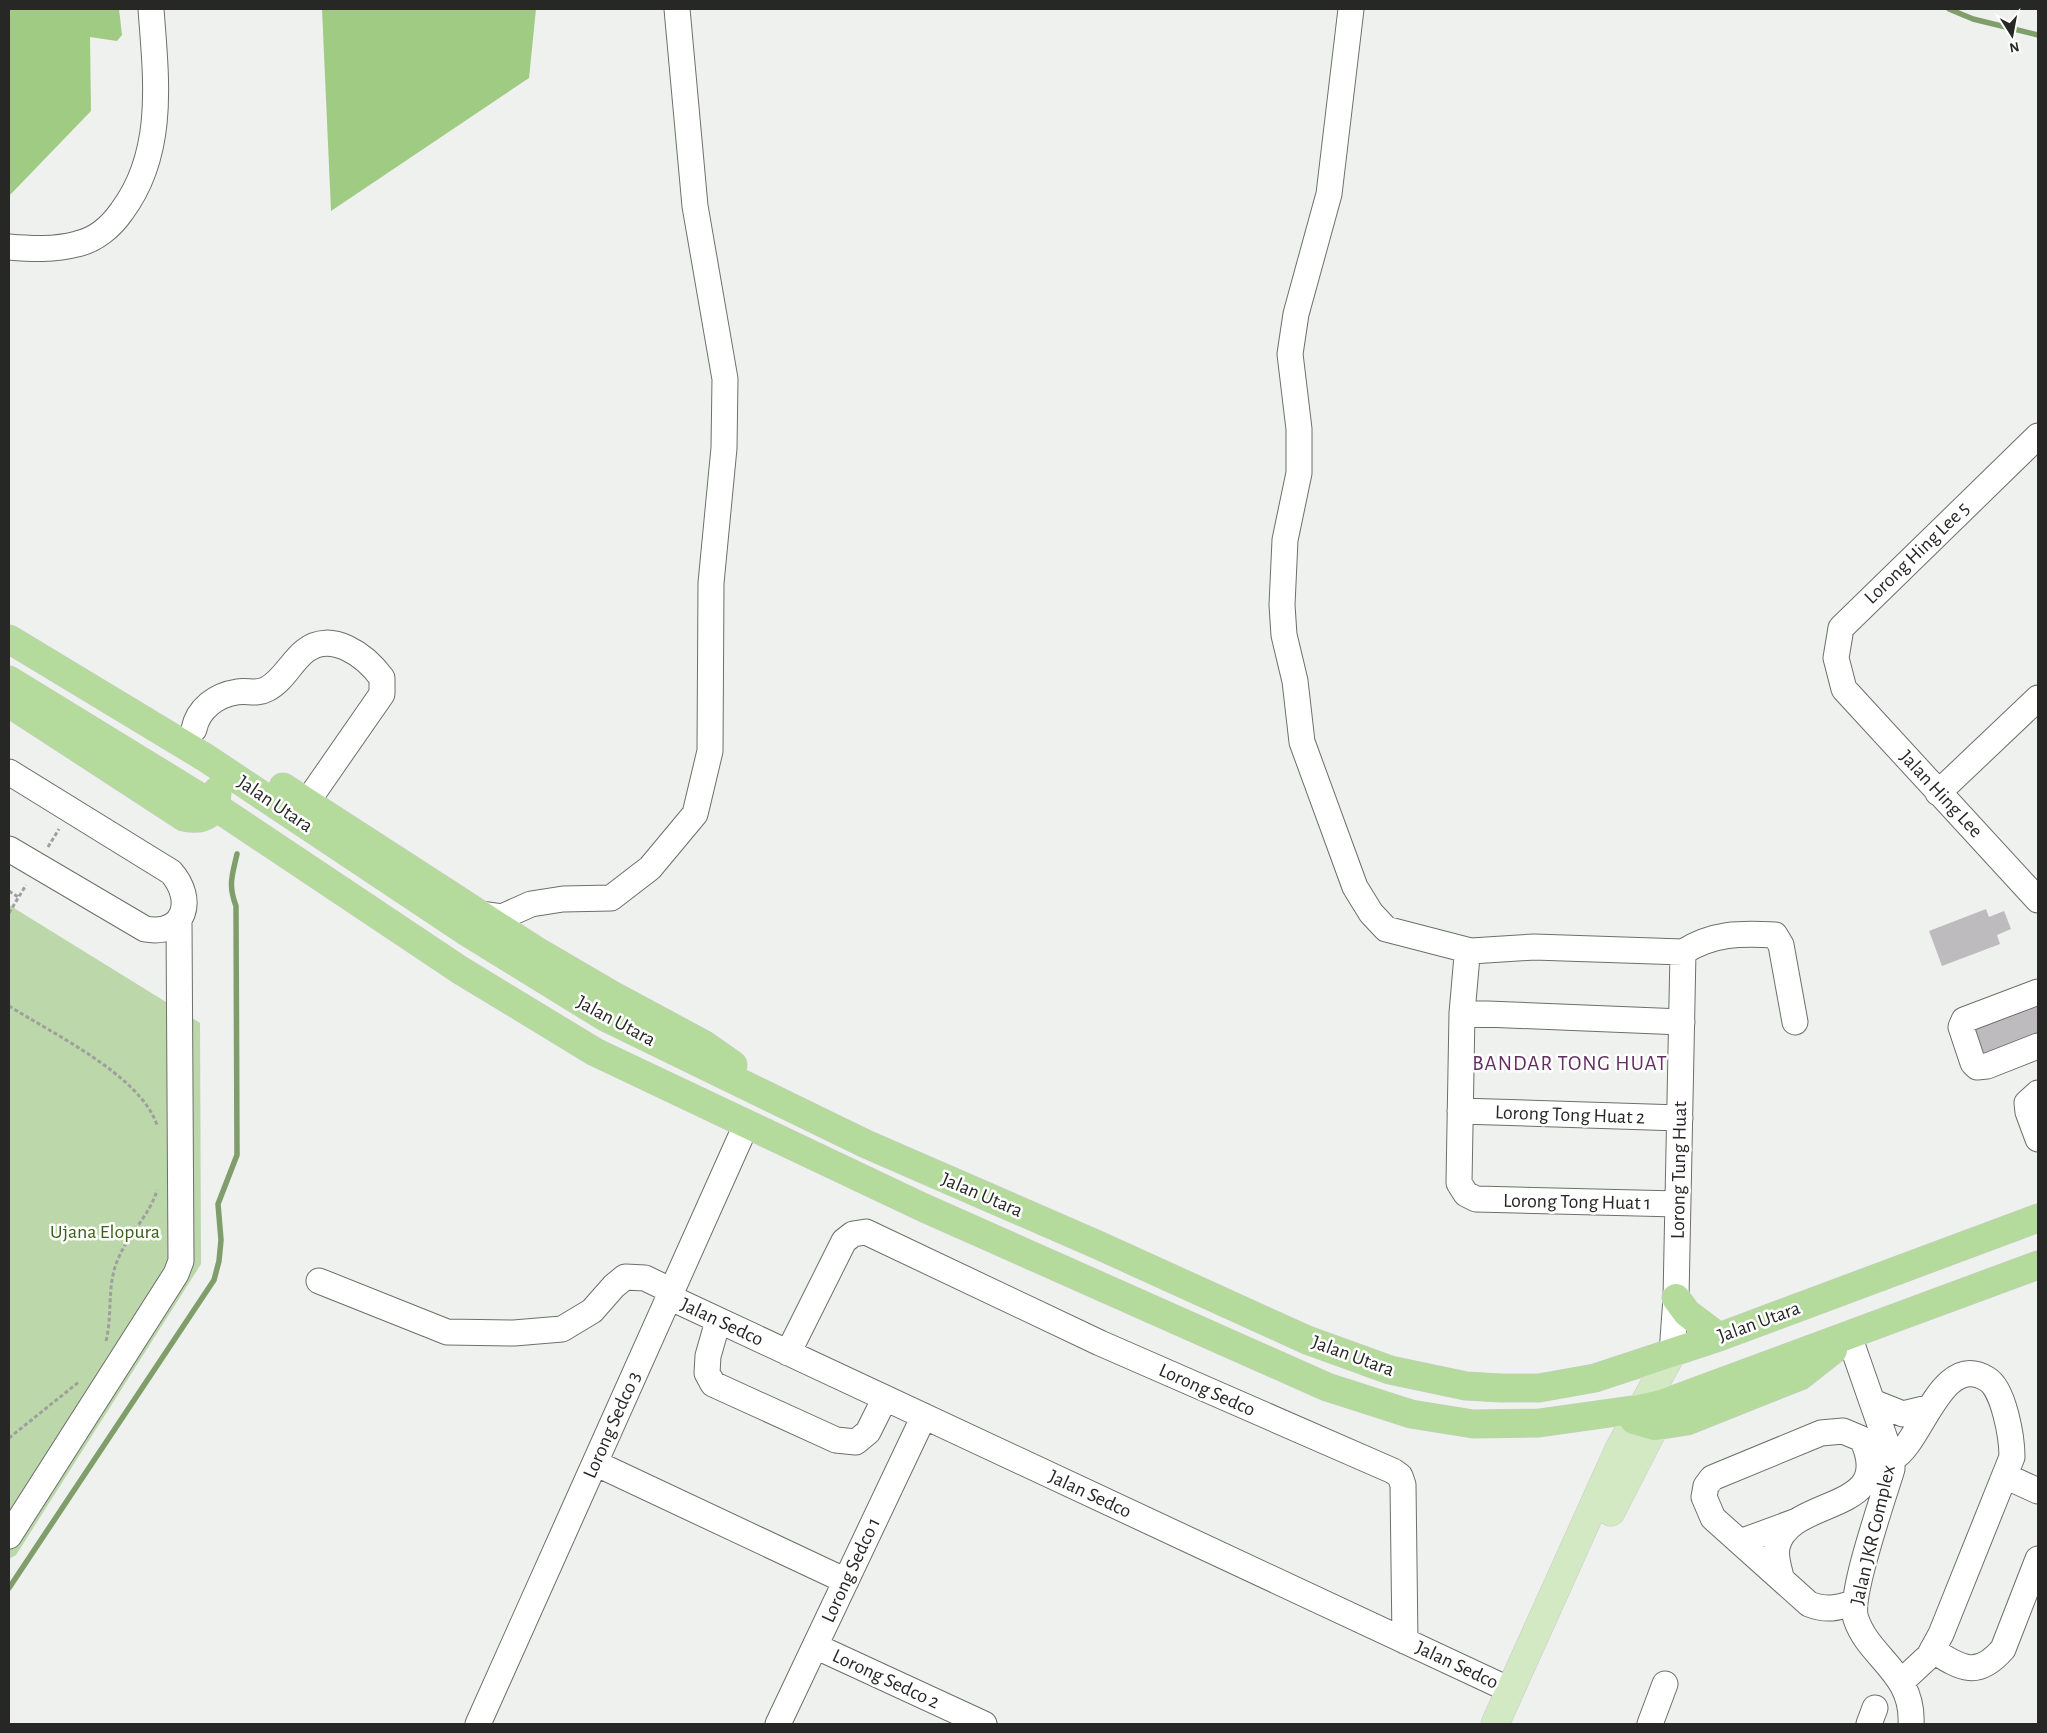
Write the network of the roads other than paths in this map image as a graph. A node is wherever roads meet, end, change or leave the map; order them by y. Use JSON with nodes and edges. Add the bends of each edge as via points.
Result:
{"nodes":[{"id":1,"x":151,"y":9,"type":"edge"},
{"id":2,"x":677,"y":9,"type":"edge"},
{"id":3,"x":1351,"y":9,"type":"edge"},
{"id":4,"x":9,"y":247,"type":"edge"},
{"id":5,"x":2038,"y":436,"type":"edge"},
{"id":6,"x":13,"y":643,"type":"edge"},
{"id":7,"x":9,"y":680,"type":"edge"},
{"id":8,"x":1844,"y":688,"type":"joint"},
{"id":9,"x":2038,"y":698,"type":"edge"},
{"id":10,"x":9,"y":703,"type":"edge"},
{"id":11,"x":194,"y":729,"type":"junction"},
{"id":12,"x":9,"y":772,"type":"edge"},
{"id":13,"x":1938,"y":793,"type":"junction"},
{"id":14,"x":307,"y":802,"type":"junction"},
{"id":15,"x":216,"y":807,"type":"junction"},
{"id":16,"x":9,"y":849,"type":"edge"},
{"id":17,"x":2038,"y":900,"type":"edge"},
{"id":18,"x":179,"y":922,"type":"junction"},
{"id":19,"x":473,"y":923,"type":"junction"},
{"id":20,"x":1471,"y":951,"type":"junction"},
{"id":21,"x":1683,"y":952,"type":"junction"},
{"id":22,"x":2038,"y":992,"type":"edge"},
{"id":23,"x":1462,"y":1013,"type":"junction"},
{"id":24,"x":1682,"y":1022,"type":"junction"},
{"id":25,"x":1795,"y":1022,"type":"dead end"},
{"id":26,"x":2038,"y":1046,"type":"edge"},
{"id":27,"x":671,"y":1090,"type":"junction"},
{"id":28,"x":2038,"y":1093,"type":"edge"},
{"id":29,"x":1460,"y":1111,"type":"junction"},
{"id":30,"x":1680,"y":1118,"type":"junction"},
{"id":31,"x":746,"y":1125,"type":"junction"},
{"id":32,"x":2038,"y":1139,"type":"edge"},
{"id":33,"x":1678,"y":1204,"type":"junction"},
{"id":34,"x":2038,"y":1218,"type":"edge"},
{"id":35,"x":2038,"y":1265,"type":"edge"},
{"id":36,"x":319,"y":1281,"type":"dead end"},
{"id":37,"x":670,"y":1294,"type":"junction"},
{"id":38,"x":1676,"y":1298,"type":"junction"},
{"id":39,"x":718,"y":1320,"type":"junction"},
{"id":40,"x":1849,"y":1336,"type":"junction"},
{"id":41,"x":1719,"y":1337,"type":"junction"},
{"id":42,"x":788,"y":1353,"type":"junction"},
{"id":43,"x":1672,"y":1354,"type":"junction"},
{"id":44,"x":885,"y":1398,"type":"junction"},
{"id":45,"x":1873,"y":1402,"type":"junction"},
{"id":46,"x":1928,"y":1408,"type":"junction"},
{"id":47,"x":1648,"y":1415,"type":"junction"},
{"id":48,"x":924,"y":1416,"type":"junction"},
{"id":49,"x":1892,"y":1459,"type":"junction"},
{"id":50,"x":595,"y":1463,"type":"junction"},
{"id":51,"x":2005,"y":1476,"type":"junction"},
{"id":52,"x":2038,"y":1490,"type":"edge"},
{"id":53,"x":1797,"y":1521,"type":"junction"},
{"id":54,"x":9,"y":1536,"type":"edge"},
{"id":55,"x":1740,"y":1542,"type":"junction"},
{"id":56,"x":2038,"y":1559,"type":"edge"},
{"id":57,"x":1782,"y":1578,"type":"junction"},
{"id":58,"x":846,"y":1582,"type":"junction"},
{"id":59,"x":1854,"y":1603,"type":"junction"},
{"id":60,"x":1405,"y":1641,"type":"junction"},
{"id":61,"x":815,"y":1646,"type":"junction"},
{"id":62,"x":1932,"y":1650,"type":"junction"},
{"id":63,"x":1901,"y":1682,"type":"junction"},
{"id":64,"x":1665,"y":1684,"type":"dead end"},
{"id":65,"x":1510,"y":1690,"type":"junction"},
{"id":66,"x":478,"y":1724,"type":"edge"},
{"id":67,"x":778,"y":1724,"type":"edge"},
{"id":68,"x":984,"y":1724,"type":"edge"},
{"id":69,"x":1495,"y":1724,"type":"edge"},
{"id":70,"x":1650,"y":1724,"type":"edge"},
{"id":71,"x":1911,"y":1724,"type":"edge"}],
"edges":[{"from":1,"to":4,"type":"street","via":[[156,77],[154,131],[150,159],[135,192],[116,220],[100,234],[79,244],[44,250]]},
{"from":2,"to":19,"type":"street","via":[[695,206],[725,379],[724,448],[711,583],[710,751],[695,814],[650,868],[611,898],[563,899],[530,904],[502,917]]},
{"from":3,"to":20,"type":"street","via":[[1329,194],[1296,314],[1290,354],[1299,429],[1299,473],[1285,540],[1284,634],[1295,681],[1302,742],[1356,887],[1371,913],[1386,929]]},
{"from":5,"to":8,"type":"street","name":"Lorong Hing Lee 5","via":[[1841,628],[1836,658]]},
{"from":6,"to":11,"type":"highway","via":[[93,674]]},
{"from":6,"to":15,"type":"highway","via":[[40,673],[208,778],[217,788]]},
{"from":6,"to":19,"type":"highway","name":"Jalan Utara"},
{"from":7,"to":15,"type":"highway","name":"Jalan Utara"},
{"from":8,"to":13,"type":"street","name":"Jalan Hing Lee"},
{"from":9,"to":13,"type":"street"},
{"from":10,"to":15,"type":"highway","via":[[184,816],[194,819],[206,816]]},
{"from":11,"to":14,"type":"highway"},
{"from":11,"to":14,"type":"street","via":[[197,716],[214,699],[237,692],[259,693],[270,688],[303,652],[316,644],[330,641],[362,658],[382,678],[382,694]]},
{"from":12,"to":18,"type":"street","via":[[171,872],[178,880],[183,896],[183,914]]},
{"from":13,"to":17,"type":"street","name":"Jalan Hing Lee"},
{"from":14,"to":19,"type":"highway"},
{"from":15,"to":27,"type":"highway","name":"Jalan Utara","via":[[508,1000],[595,1052]]},
{"from":16,"to":18,"type":"street","via":[[145,929],[163,930]]},
{"from":18,"to":54,"type":"street","via":[[181,1261],[176,1274]]},
{"from":19,"to":27,"type":"highway","via":[[460,948],[468,958],[608,1043]]},
{"from":19,"to":43,"type":"highway","name":"Jalan Utara","via":[[605,1017],[866,1144],[1307,1340],[1390,1370],[1466,1386],[1539,1388],[1595,1378]]},
{"from":20,"to":21,"type":"street","via":[[1534,947]]},
{"from":20,"to":23,"type":"street","via":[[1467,956]]},
{"from":21,"to":24,"type":"street","name":"Lorong Tung Huat"},
{"from":21,"to":25,"type":"street","via":[[1702,940],[1745,933],[1775,935],[1781,945]]},
{"from":22,"to":26,"type":"street","via":[[1964,1020],[1960,1027],[1977,1067]]},
{"from":23,"to":24,"type":"street"},
{"from":23,"to":29,"type":"street"},
{"from":24,"to":30,"type":"street","name":"Lorong Tung Huat"},
{"from":27,"to":31,"type":"highway","name":"Jalan Utara"},
{"from":28,"to":32,"type":"street","via":[[2028,1103],[2028,1112]]},
{"from":29,"to":30,"type":"street","name":"Lorong Tong Huat 2"},
{"from":29,"to":33,"type":"street","name":"Lorong Tong Huat 1","via":[[1459,1183],[1466,1194],[1476,1199]]},
{"from":30,"to":33,"type":"street","name":"Lorong Tung Huat"},
{"from":31,"to":37,"type":"street","name":"Lorong Sedco 3"},
{"from":31,"to":47,"type":"highway","name":"Jalan Utara","via":[[1327,1387],[1411,1414],[1473,1424]]},
{"from":33,"to":38,"type":"street","name":"Lorong Tung Huat"},
{"from":34,"to":41,"type":"highway","name":"Jalan Utara"},
{"from":35,"to":40,"type":"highway"},
{"from":36,"to":37,"type":"street","name":"Jalan Sedco","via":[[447,1332],[514,1334],[562,1328],[592,1311],[626,1277],[645,1278]]},
{"from":37,"to":39,"type":"street","name":"Jalan Sedco"},
{"from":37,"to":50,"type":"street","name":"Lorong Sedco 3"},
{"from":38,"to":41,"type":"highway","via":[[1687,1313]]},
{"from":38,"to":43,"type":"street","name":"Lorong Tung Huat"},
{"from":39,"to":42,"type":"street","name":"Jalan Sedco"},
{"from":39,"to":44,"type":"street","via":[[708,1356],[707,1373],[713,1384],[842,1441],[856,1442],[868,1432]]},
{"from":40,"to":45,"type":"street","name":"Jalan JKR Complex"},
{"from":40,"to":47,"type":"highway","name":"Jalan Utara","via":[[1800,1376],[1688,1420]]},
{"from":41,"to":43,"type":"highway","name":"Jalan Utara"},
{"from":42,"to":44,"type":"street","name":"Jalan Sedco"},
{"from":42,"to":60,"type":"street","name":"Lorong Sedco","via":[[844,1241],[853,1234],[866,1232],[1100,1343],[1393,1471],[1400,1476],[1403,1486]]},
{"from":43,"to":47,"type":"main road"},
{"from":44,"to":48,"type":"street","name":"Jalan Sedco"},
{"from":45,"to":46,"type":"street","via":[[1903,1414]]},
{"from":45,"to":49,"type":"street","name":"Jalan JKR Complex"},
{"from":46,"to":49,"type":"street","via":[[1905,1450]]},
{"from":46,"to":51,"type":"street","via":[[1963,1374],[1979,1374],[1992,1382],[1998,1391],[2012,1442],[2012,1457]]},
{"from":47,"to":65,"type":"main road","via":[[1565,1597],[1522,1662]]},
{"from":48,"to":58,"type":"street","name":"Lorong Sedco 1"},
{"from":48,"to":60,"type":"street","name":"Jalan Sedco"},
{"from":49,"to":59,"type":"street","name":"Jalan JKR Complex"},
{"from":50,"to":58,"type":"street"},
{"from":50,"to":66,"type":"street","name":"Lorong Sedco 3"},
{"from":51,"to":52,"type":"street"},
{"from":51,"to":62,"type":"street"},
{"from":53,"to":55,"type":"street"},
{"from":53,"to":55,"type":"street","via":[[1848,1498],[1859,1489],[1870,1473],[1870,1456],[1862,1439],[1843,1431],[1821,1433],[1712,1478],[1704,1497],[1707,1509]]},
{"from":53,"to":57,"type":"street","via":[[1777,1546]]},
{"from":55,"to":57,"type":"street"},
{"from":56,"to":62,"type":"street","via":[[2003,1649],[1992,1661],[1976,1669],[1958,1665]]},
{"from":57,"to":59,"type":"street","via":[[1810,1604],[1822,1609],[1832,1610]]},
{"from":58,"to":61,"type":"street","name":"Lorong Sedco 1"},
{"from":59,"to":63,"type":"street","name":"Jalan JKR Complex","via":[[1855,1618],[1862,1631]]},
{"from":60,"to":65,"type":"street","name":"Jalan Sedco"},
{"from":61,"to":67,"type":"street","name":"Lorong Sedco 1"},
{"from":61,"to":68,"type":"street","name":"Lorong Sedco 2"},
{"from":62,"to":63,"type":"street"},
{"from":63,"to":71,"type":"street","name":"Jalan JKR Complex","via":[[1910,1707]]},
{"from":64,"to":70,"type":"street"},
{"from":65,"to":69,"type":"main road"}]}
